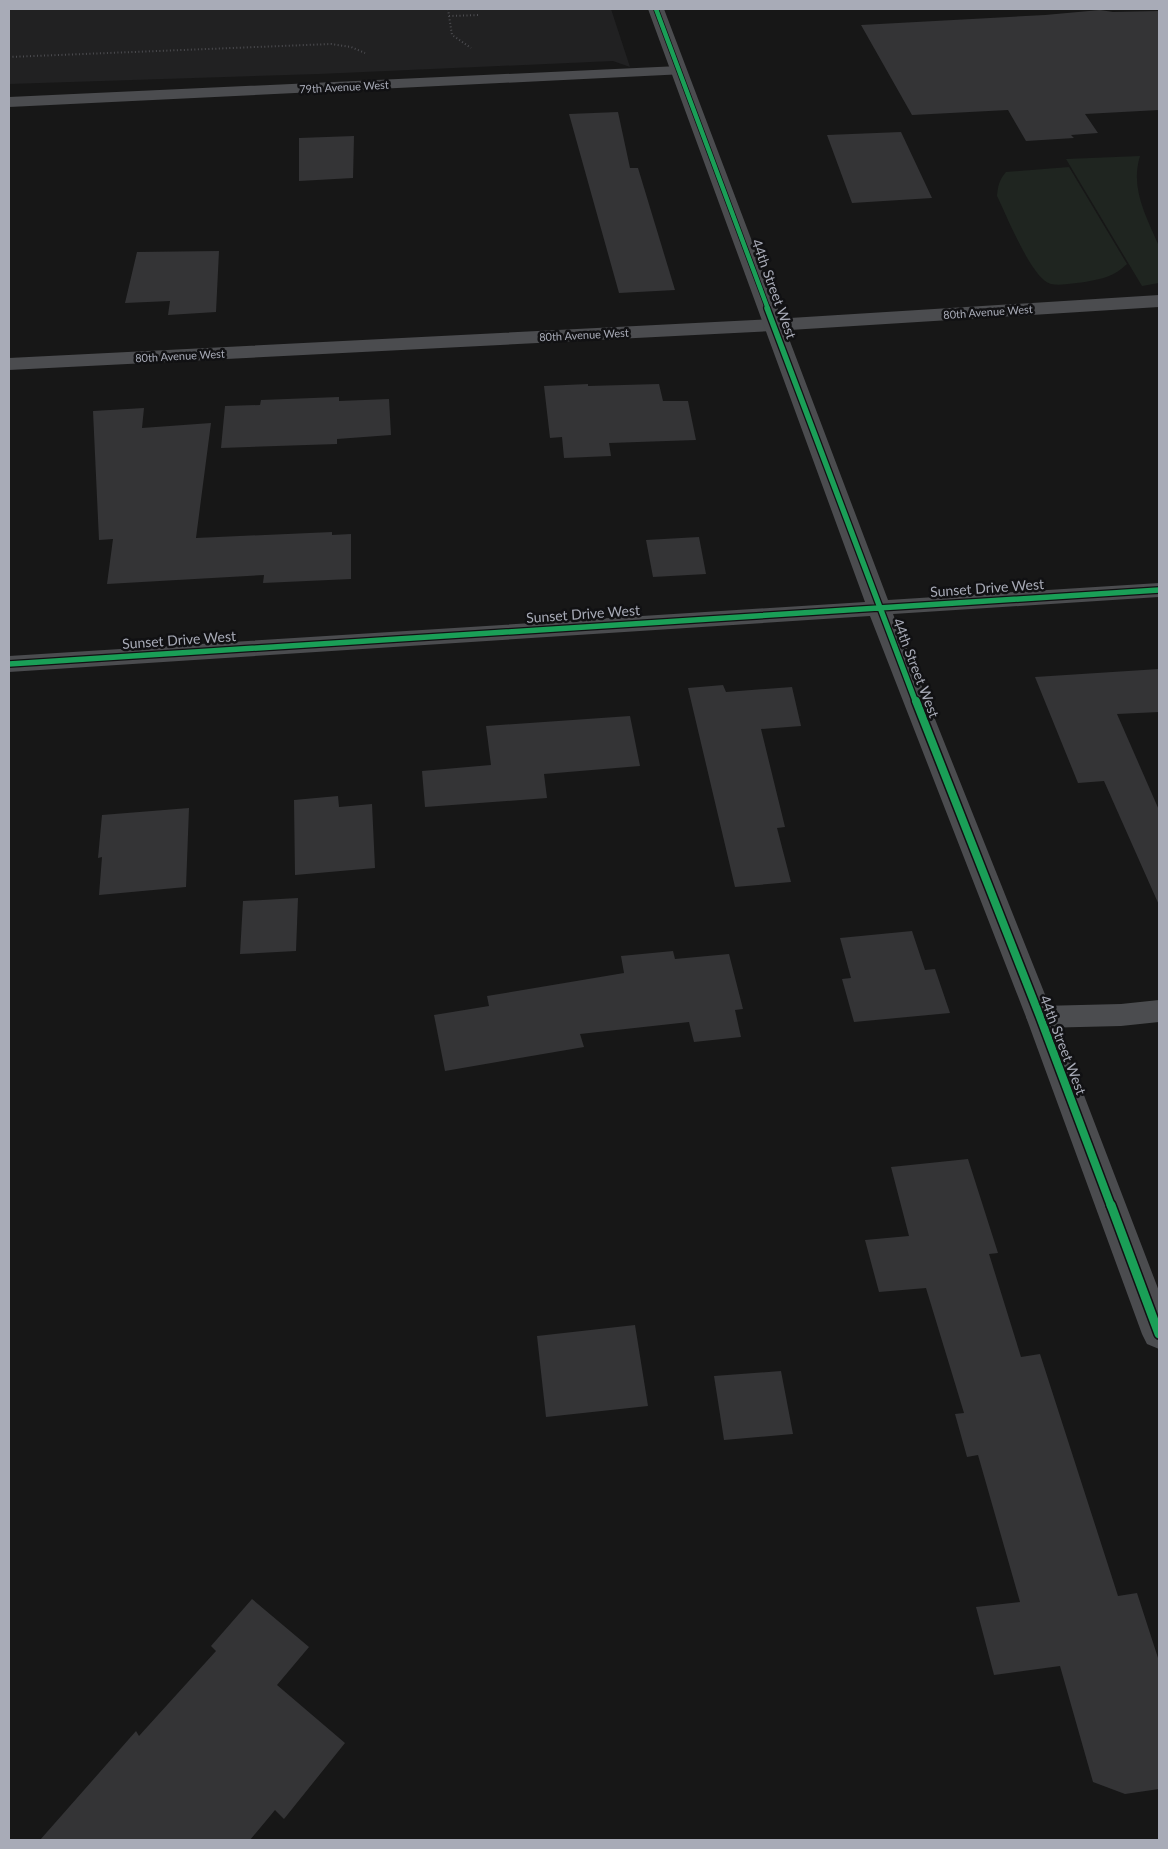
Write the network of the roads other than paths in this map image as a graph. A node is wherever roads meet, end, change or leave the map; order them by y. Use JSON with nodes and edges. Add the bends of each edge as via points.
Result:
{"nodes":[{"id":1,"x":656,"y":9,"type":"edge"},
{"id":2,"x":679,"y":71,"type":"junction"},
{"id":3,"x":9,"y":102,"type":"edge"},
{"id":4,"x":1159,"y":301,"type":"edge"},
{"id":5,"x":774,"y":325,"type":"junction"},
{"id":6,"x":9,"y":364,"type":"edge"},
{"id":7,"x":1159,"y":590,"type":"edge"},
{"id":8,"x":879,"y":608,"type":"junction"},
{"id":9,"x":9,"y":664,"type":"edge"},
{"id":10,"x":1159,"y":1011,"type":"edge"},
{"id":11,"x":1040,"y":1017,"type":"junction"},
{"id":12,"x":1153,"y":1302,"type":"edge"},
{"id":13,"x":1159,"y":1334,"type":"edge"}],
"edges":[{"from":1,"to":2,"type":"street","name":"44th Street West"},
{"from":2,"to":3,"type":"street","name":"79th Avenue West"},
{"from":2,"to":5,"type":"street","name":"44th Street West"},
{"from":4,"to":5,"type":"street","name":"80th Avenue West"},
{"from":5,"to":6,"type":"street","name":"80th Avenue West"},
{"from":5,"to":8,"type":"street","name":"44th Street West"},
{"from":7,"to":8,"type":"street","name":"Sunset Drive West"},
{"from":8,"to":9,"type":"street","name":"Sunset Drive West"},
{"from":8,"to":11,"type":"street","name":"44th Street West"},
{"from":10,"to":11,"type":"street"},
{"from":11,"to":12,"type":"street","name":"44th Street West"},
{"from":12,"to":13,"type":"street","name":"44th Street West"}]}
